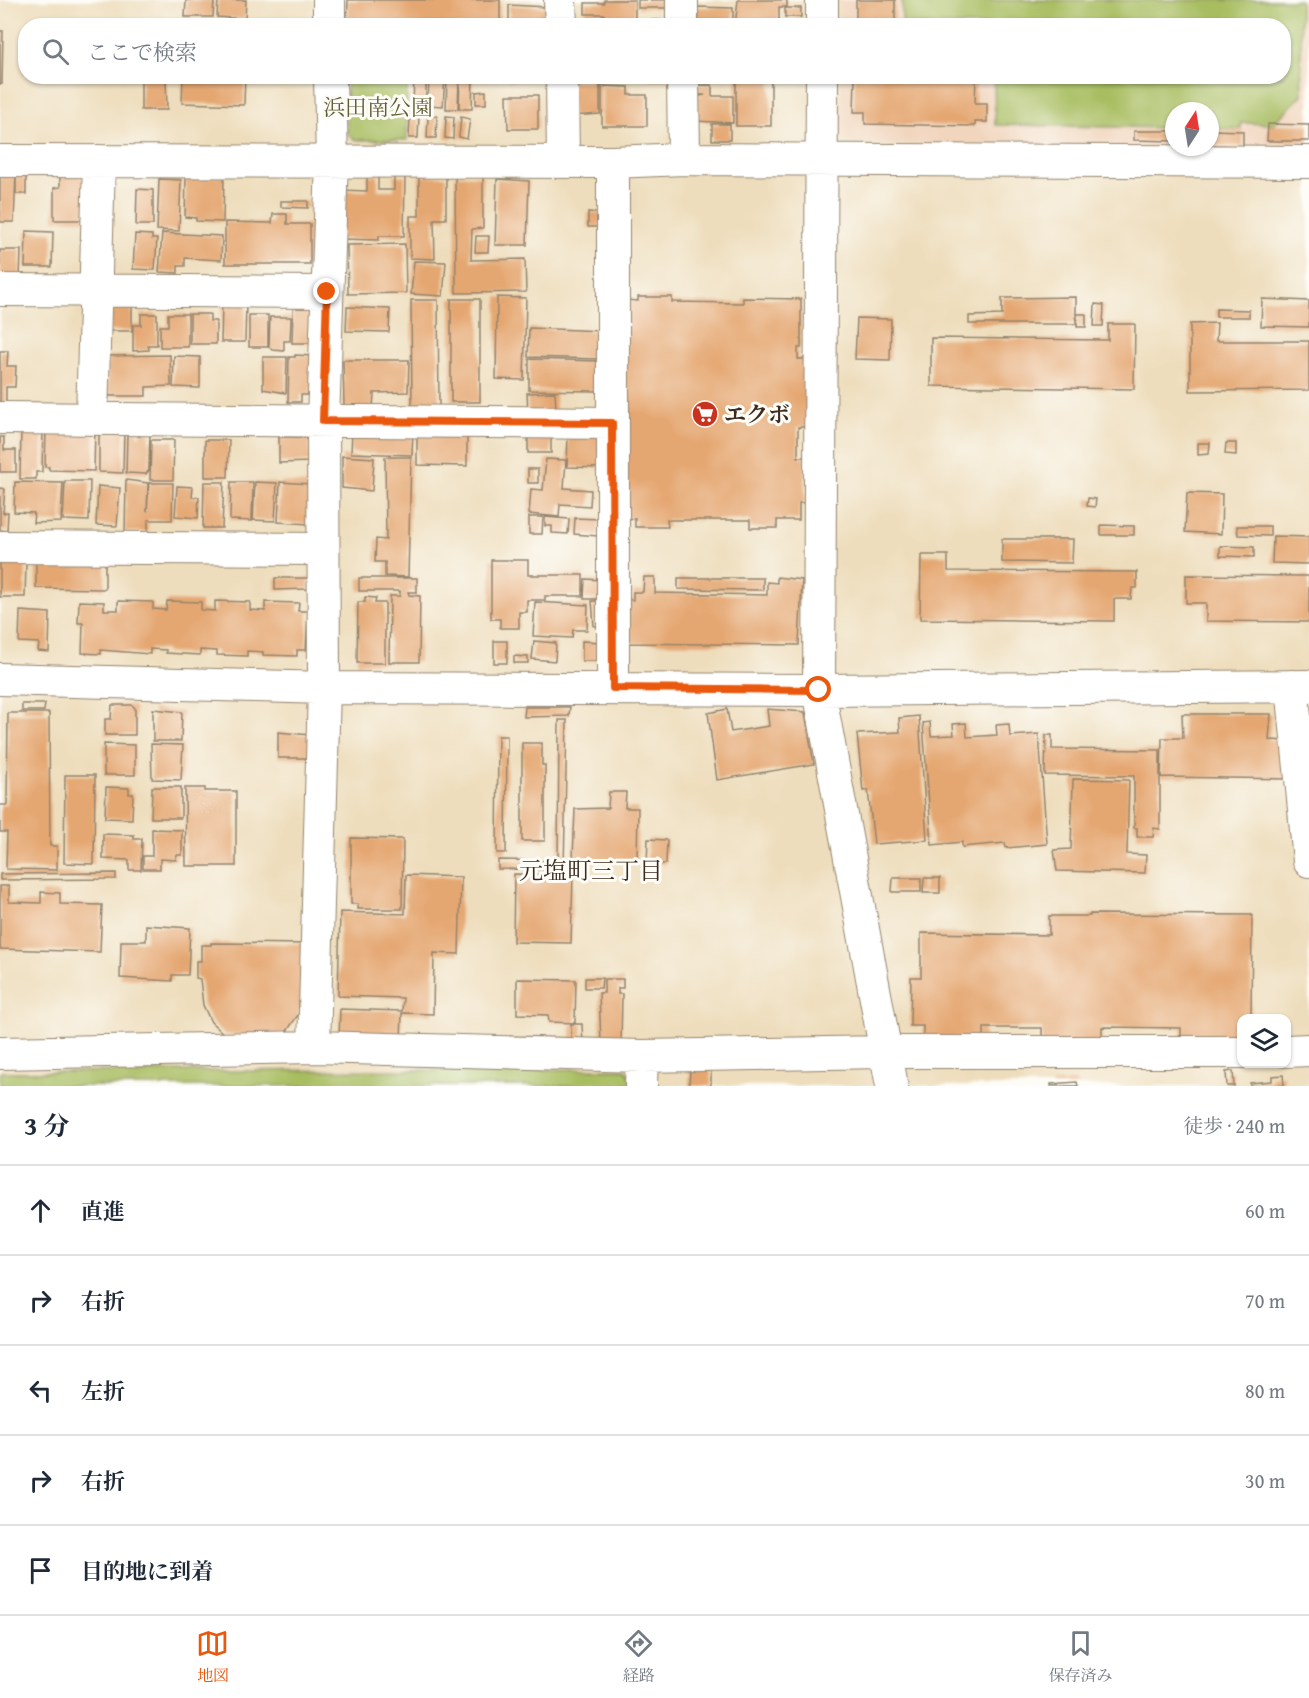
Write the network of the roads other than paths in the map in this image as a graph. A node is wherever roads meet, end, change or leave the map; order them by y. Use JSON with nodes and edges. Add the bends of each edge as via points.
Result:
{"nodes":[{"id":1,"x":329,"y":0,"type":"edge"},
{"id":2,"x":561,"y":0,"type":"edge"},
{"id":3,"x":682,"y":0,"type":"edge"},
{"id":4,"x":822,"y":0,"type":"edge"},
{"id":5,"x":329,"y":18,"type":"edge"},
{"id":6,"x":561,"y":18,"type":"edge"},
{"id":7,"x":682,"y":18,"type":"edge"},
{"id":8,"x":822,"y":18,"type":"edge"},
{"id":9,"x":330,"y":84,"type":"edge"},
{"id":10,"x":562,"y":84,"type":"edge"},
{"id":11,"x":683,"y":84,"type":"edge"},
{"id":12,"x":822,"y":84,"type":"edge"},
{"id":13,"x":684,"y":159,"type":"junction"},
{"id":14,"x":0,"y":161,"type":"edge"},
{"id":15,"x":99,"y":161,"type":"junction"},
{"id":16,"x":332,"y":161,"type":"junction"},
{"id":17,"x":563,"y":161,"type":"junction"},
{"id":18,"x":613,"y":162,"type":"junction"},
{"id":19,"x":822,"y":162,"type":"junction"},
{"id":20,"x":1309,"y":162,"type":"edge"},
{"id":21,"x":0,"y":290,"type":"edge"},
{"id":22,"x":94,"y":291,"type":"junction"},
{"id":23,"x":327,"y":292,"type":"junction"},
{"id":24,"x":0,"y":418,"type":"edge"},
{"id":25,"x":92,"y":419,"type":"junction"},
{"id":26,"x":323,"y":421,"type":"junction"},
{"id":27,"x":612,"y":423,"type":"junction"},
{"id":28,"x":0,"y":547,"type":"edge"},
{"id":29,"x":323,"y":549,"type":"junction"},
{"id":30,"x":0,"y":679,"type":"edge"},
{"id":31,"x":1300,"y":686,"type":"edge"},
{"id":32,"x":324,"y":688,"type":"junction"},
{"id":33,"x":613,"y":688,"type":"junction"},
{"id":34,"x":819,"y":690,"type":"junction"},
{"id":35,"x":1309,"y":861,"type":"edge"},
{"id":36,"x":314,"y":1047,"type":"junction"},
{"id":37,"x":1309,"y":1050,"type":"edge"},
{"id":38,"x":1291,"y":1051,"type":"edge"},
{"id":39,"x":885,"y":1052,"type":"junction"},
{"id":40,"x":1237,"y":1052,"type":"edge"},
{"id":41,"x":0,"y":1053,"type":"edge"},
{"id":42,"x":641,"y":1071,"type":"edge"},
{"id":43,"x":892,"y":1086,"type":"edge"}],
"edges":[{"from":1,"to":5,"type":"street"},
{"from":2,"to":6,"type":"street"},
{"from":3,"to":7,"type":"street"},
{"from":4,"to":8,"type":"street"},
{"from":9,"to":16,"type":"street"},
{"from":10,"to":17,"type":"street"},
{"from":11,"to":13,"type":"street"},
{"from":12,"to":19,"type":"street"},
{"from":13,"to":18,"type":"street"},
{"from":13,"to":19,"type":"street"},
{"from":14,"to":15,"type":"street"},
{"from":15,"to":16,"type":"street"},
{"from":15,"to":22,"type":"street"},
{"from":16,"to":17,"type":"street"},
{"from":16,"to":23,"type":"street"},
{"from":17,"to":18,"type":"street"},
{"from":18,"to":27,"type":"street"},
{"from":19,"to":20,"type":"street"},
{"from":19,"to":34,"type":"street"},
{"from":21,"to":22,"type":"street"},
{"from":22,"to":23,"type":"street"},
{"from":22,"to":25,"type":"street"},
{"from":23,"to":26,"type":"street"},
{"from":24,"to":25,"type":"street"},
{"from":25,"to":26,"type":"street"},
{"from":26,"to":27,"type":"street"},
{"from":26,"to":29,"type":"street"},
{"from":27,"to":33,"type":"street"},
{"from":28,"to":29,"type":"street"},
{"from":29,"to":32,"type":"street"},
{"from":30,"to":32,"type":"street"},
{"from":31,"to":34,"type":"street"},
{"from":31,"to":35,"type":"street"},
{"from":32,"to":33,"type":"street"},
{"from":32,"to":36,"type":"street"},
{"from":33,"to":34,"type":"street"},
{"from":34,"to":39,"type":"street"},
{"from":36,"to":41,"type":"street"},
{"from":36,"to":42,"type":"street"},
{"from":37,"to":38,"type":"street"},
{"from":39,"to":40,"type":"street"},
{"from":39,"to":42,"type":"street"},
{"from":39,"to":43,"type":"street"}]}
